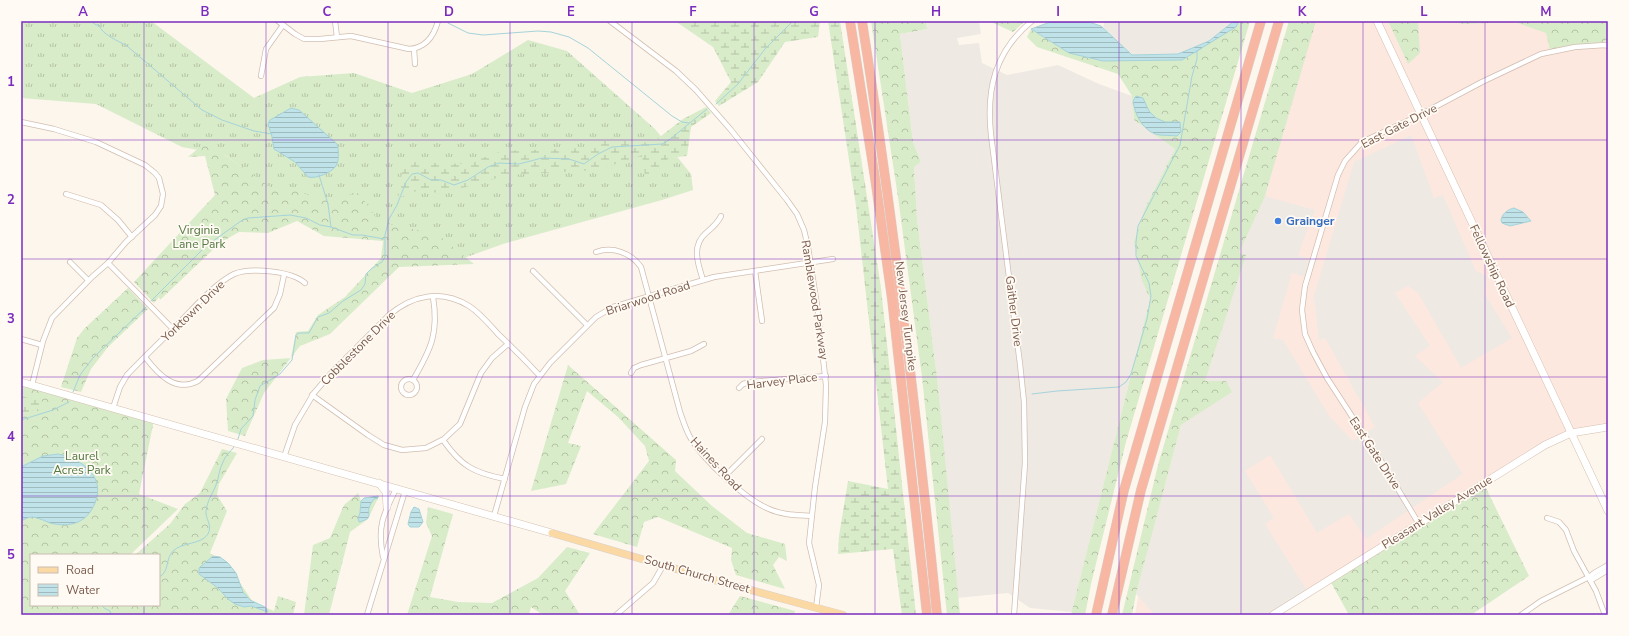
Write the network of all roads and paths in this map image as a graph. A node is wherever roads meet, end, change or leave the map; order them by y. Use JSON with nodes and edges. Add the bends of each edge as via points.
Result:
{"nodes":[{"id":1,"x":278,"y":21,"type":"edge"},
{"id":2,"x":335,"y":21,"type":"edge"},
{"id":3,"x":438,"y":21,"type":"edge"},
{"id":4,"x":610,"y":21,"type":"edge"},
{"id":5,"x":850,"y":21,"type":"edge"},
{"id":6,"x":862,"y":21,"type":"edge"},
{"id":7,"x":1032,"y":21,"type":"edge"},
{"id":8,"x":1261,"y":21,"type":"edge"},
{"id":9,"x":1279,"y":21,"type":"edge"},
{"id":10,"x":1376,"y":21,"type":"edge"},
{"id":11,"x":283,"y":25,"type":"junction"},
{"id":12,"x":337,"y":36,"type":"junction"},
{"id":13,"x":1608,"y":46,"type":"edge"},
{"id":14,"x":414,"y":49,"type":"junction"},
{"id":15,"x":415,"y":64,"type":"dead end"},
{"id":16,"x":261,"y":76,"type":"dead end"},
{"id":17,"x":1421,"y":115,"type":"junction"},
{"id":18,"x":21,"y":122,"type":"edge"},
{"id":19,"x":66,"y":194,"type":"dead end"},
{"id":20,"x":721,"y":216,"type":"dead end"},
{"id":21,"x":132,"y":237,"type":"junction"},
{"id":22,"x":596,"y":252,"type":"dead end"},
{"id":23,"x":834,"y":259,"type":"dead end"},
{"id":24,"x":70,"y":262,"type":"dead end"},
{"id":25,"x":108,"y":263,"type":"junction"},
{"id":26,"x":811,"y":263,"type":"junction"},
{"id":27,"x":755,"y":270,"type":"junction"},
{"id":28,"x":533,"y":271,"type":"dead end"},
{"id":29,"x":284,"y":274,"type":"junction"},
{"id":30,"x":88,"y":280,"type":"junction"},
{"id":31,"x":703,"y":280,"type":"junction"},
{"id":32,"x":305,"y":283,"type":"dead end"},
{"id":33,"x":433,"y":296,"type":"junction"},
{"id":34,"x":650,"y":296,"type":"junction"},
{"id":35,"x":762,"y":321,"type":"dead end"},
{"id":36,"x":587,"y":325,"type":"junction"},
{"id":37,"x":173,"y":329,"type":"junction"},
{"id":38,"x":21,"y":339,"type":"edge"},
{"id":39,"x":508,"y":344,"type":"junction"},
{"id":40,"x":704,"y":344,"type":"dead end"},
{"id":41,"x":42,"y":345,"type":"junction"},
{"id":42,"x":145,"y":357,"type":"junction"},
{"id":43,"x":666,"y":358,"type":"junction"},
{"id":44,"x":631,"y":373,"type":"dead end"},
{"id":45,"x":539,"y":375,"type":"junction"},
{"id":46,"x":826,"y":376,"type":"junction"},
{"id":47,"x":413,"y":380,"type":"dead end"},
{"id":48,"x":21,"y":382,"type":"edge"},
{"id":49,"x":32,"y":385,"type":"junction"},
{"id":50,"x":739,"y":388,"type":"dead end"},
{"id":51,"x":312,"y":395,"type":"junction"},
{"id":52,"x":113,"y":408,"type":"junction"},
{"id":53,"x":1608,"y":427,"type":"edge"},
{"id":54,"x":1571,"y":433,"type":"junction"},
{"id":55,"x":762,"y":439,"type":"dead end"},
{"id":56,"x":443,"y":440,"type":"junction"},
{"id":57,"x":284,"y":457,"type":"junction"},
{"id":58,"x":725,"y":476,"type":"junction"},
{"id":59,"x":505,"y":479,"type":"junction"},
{"id":60,"x":379,"y":483,"type":"junction"},
{"id":61,"x":396,"y":488,"type":"junction"},
{"id":62,"x":405,"y":491,"type":"junction"},
{"id":63,"x":387,"y":507,"type":"junction"},
{"id":64,"x":1608,"y":510,"type":"edge"},
{"id":65,"x":494,"y":516,"type":"junction"},
{"id":66,"x":811,"y":516,"type":"junction"},
{"id":67,"x":1547,"y":518,"type":"dead end"},
{"id":68,"x":1419,"y":524,"type":"junction"},
{"id":69,"x":552,"y":533,"type":"joint"},
{"id":70,"x":383,"y":559,"type":"junction"},
{"id":71,"x":664,"y":564,"type":"junction"},
{"id":72,"x":1608,"y":565,"type":"edge"},
{"id":73,"x":1608,"y":570,"type":"edge"},
{"id":74,"x":1589,"y":577,"type":"junction"},
{"id":75,"x":816,"y":608,"type":"junction"},
{"id":76,"x":367,"y":615,"type":"edge"},
{"id":77,"x":616,"y":615,"type":"edge"},
{"id":78,"x":839,"y":615,"type":"edge"},
{"id":79,"x":927,"y":615,"type":"edge"},
{"id":80,"x":937,"y":615,"type":"edge"},
{"id":81,"x":1014,"y":615,"type":"edge"},
{"id":82,"x":1096,"y":615,"type":"edge"},
{"id":83,"x":1112,"y":615,"type":"edge"},
{"id":84,"x":1273,"y":615,"type":"edge"},
{"id":85,"x":1521,"y":615,"type":"edge"},
{"id":86,"x":1605,"y":615,"type":"edge"}],
"edges":[{"from":1,"to":11,"type":"street"},
{"from":2,"to":12,"type":"street"},
{"from":3,"to":14,"type":"street","via":[[430,39]]},
{"from":4,"to":26,"type":"street","name":"Ramblewood Parkway","via":[[683,77],[727,126],[796,214],[806,239]]},
{"from":5,"to":79,"type":"highway","name":"New Jersey Turnpike","via":[[892,299]]},
{"from":6,"to":80,"type":"highway","name":"New Jersey Turnpike","via":[[904,317]]},
{"from":7,"to":81,"type":"street","name":"Gaither Drive","via":[[1014,39],[1000,60],[992,84],[989,109],[1024,402],[1025,477]]},
{"from":8,"to":82,"type":"highway","via":[[1124,490]]},
{"from":9,"to":83,"type":"highway","via":[[1141,490]]},
{"from":10,"to":17,"type":"street","name":"Fellowship Road"},
{"from":11,"to":12,"type":"street","via":[[304,39]]},
{"from":11,"to":16,"type":"street","via":[[266,49]]},
{"from":12,"to":14,"type":"street","via":[[361,37]]},
{"from":13,"to":17,"type":"street","name":"East Gate Drive","via":[[1575,47],[1541,54]]},
{"from":14,"to":15,"type":"street"},
{"from":17,"to":54,"type":"street","name":"Fellowship Road"},
{"from":17,"to":68,"type":"street","name":"East Gate Drive","via":[[1362,142],[1345,160],[1335,183],[1311,263],[1302,310],[1305,334],[1319,365]]},
{"from":18,"to":21,"type":"street","via":[[102,144],[155,172],[162,188],[161,206]]},
{"from":19,"to":21,"type":"street","via":[[100,205],[118,220]]},
{"from":20,"to":31,"type":"street","via":[[698,244],[697,255]]},
{"from":21,"to":25,"type":"street"},
{"from":22,"to":34,"type":"street","name":"Haines Road","via":[[615,251],[632,257],[641,268]]},
{"from":23,"to":26,"type":"street","name":"Briarwood Road"},
{"from":24,"to":30,"type":"street"},
{"from":25,"to":30,"type":"street"},
{"from":25,"to":37,"type":"street"},
{"from":26,"to":27,"type":"street","name":"Briarwood Road"},
{"from":26,"to":46,"type":"street","name":"Ramblewood Parkway"},
{"from":27,"to":31,"type":"street","name":"Briarwood Road"},
{"from":27,"to":35,"type":"street"},
{"from":28,"to":36,"type":"street"},
{"from":29,"to":32,"type":"street","name":"Yorktown Drive"},
{"from":29,"to":37,"type":"street","name":"Yorktown Drive","via":[[256,270],[235,274],[216,287]]},
{"from":29,"to":42,"type":"street","via":[[274,308],[198,381],[184,385],[170,382],[161,376]]},
{"from":30,"to":41,"type":"street","via":[[52,318]]},
{"from":31,"to":34,"type":"street","name":"Briarwood Road"},
{"from":33,"to":39,"type":"street","name":"Cobblestone Drive","via":[[451,298],[469,307]]},
{"from":33,"to":47,"type":"street","via":[[433,340],[430,351]]},
{"from":33,"to":51,"type":"street","name":"Cobblestone Drive","via":[[415,299],[394,311]]},
{"from":34,"to":36,"type":"street","name":"Briarwood Road","via":[[606,310]]},
{"from":34,"to":43,"type":"street","name":"Haines Road"},
{"from":36,"to":45,"type":"street","name":"Briarwood Road"},
{"from":37,"to":42,"type":"street","name":"Yorktown Drive"},
{"from":38,"to":41,"type":"street"},
{"from":39,"to":45,"type":"street","name":"Cobblestone Drive"},
{"from":39,"to":56,"type":"street","via":[[480,373],[462,419]]},
{"from":40,"to":43,"type":"street","via":[[691,351]]},
{"from":41,"to":49,"type":"street"},
{"from":42,"to":52,"type":"street","name":"Yorktown Drive","via":[[122,383]]},
{"from":43,"to":44,"type":"street","via":[[637,366]]},
{"from":43,"to":58,"type":"street","name":"Haines Road","via":[[687,431],[697,448]]},
{"from":45,"to":59,"type":"street","name":"Briarwood Road","via":[[529,395]]},
{"from":46,"to":50,"type":"street","name":"Harvey Place","via":[[750,382]]},
{"from":46,"to":66,"type":"street","name":"Ramblewood Parkway","via":[[825,422]]},
{"from":48,"to":49,"type":"street"},
{"from":49,"to":52,"type":"street"},
{"from":51,"to":56,"type":"street","via":[[368,435],[390,447],[420,449]]},
{"from":51,"to":57,"type":"street","name":"Cobblestone Drive","via":[[295,425]]},
{"from":52,"to":57,"type":"street"},
{"from":53,"to":54,"type":"street","name":"Pleasant Valley Avenue"},
{"from":54,"to":64,"type":"street","name":"Fellowship Road"},
{"from":54,"to":68,"type":"street","name":"Pleasant Valley Avenue","via":[[1545,445]]},
{"from":55,"to":58,"type":"street"},
{"from":56,"to":59,"type":"street","via":[[455,456],[466,465]]},
{"from":57,"to":60,"type":"street"},
{"from":58,"to":66,"type":"street","name":"Haines Road","via":[[749,498],[770,510]]},
{"from":59,"to":65,"type":"street","name":"Briarwood Road"},
{"from":60,"to":61,"type":"street"},
{"from":60,"to":63,"type":"street","via":[[386,492]]},
{"from":61,"to":62,"type":"street"},
{"from":61,"to":63,"type":"street"},
{"from":62,"to":65,"type":"street"},
{"from":62,"to":70,"type":"street"},
{"from":63,"to":70,"type":"street","via":[[381,526]]},
{"from":65,"to":69,"type":"street"},
{"from":66,"to":75,"type":"street","name":"Ramblewood Parkway","via":[[809,543],[819,586]]},
{"from":67,"to":74,"type":"street","via":[[1556,520],[1563,526]]},
{"from":68,"to":84,"type":"street","name":"Pleasant Valley Avenue"},
{"from":69,"to":71,"type":"main road","name":"South Church Street"},
{"from":70,"to":76,"type":"street"},
{"from":71,"to":75,"type":"main road","name":"South Church Street"},
{"from":71,"to":77,"type":"street","via":[[653,583]]},
{"from":72,"to":74,"type":"street"},
{"from":73,"to":74,"type":"street","via":[[1593,579]]},
{"from":74,"to":85,"type":"street","via":[[1541,601]]},
{"from":74,"to":86,"type":"street"},
{"from":75,"to":78,"type":"main road","name":"South Church Street"}]}
